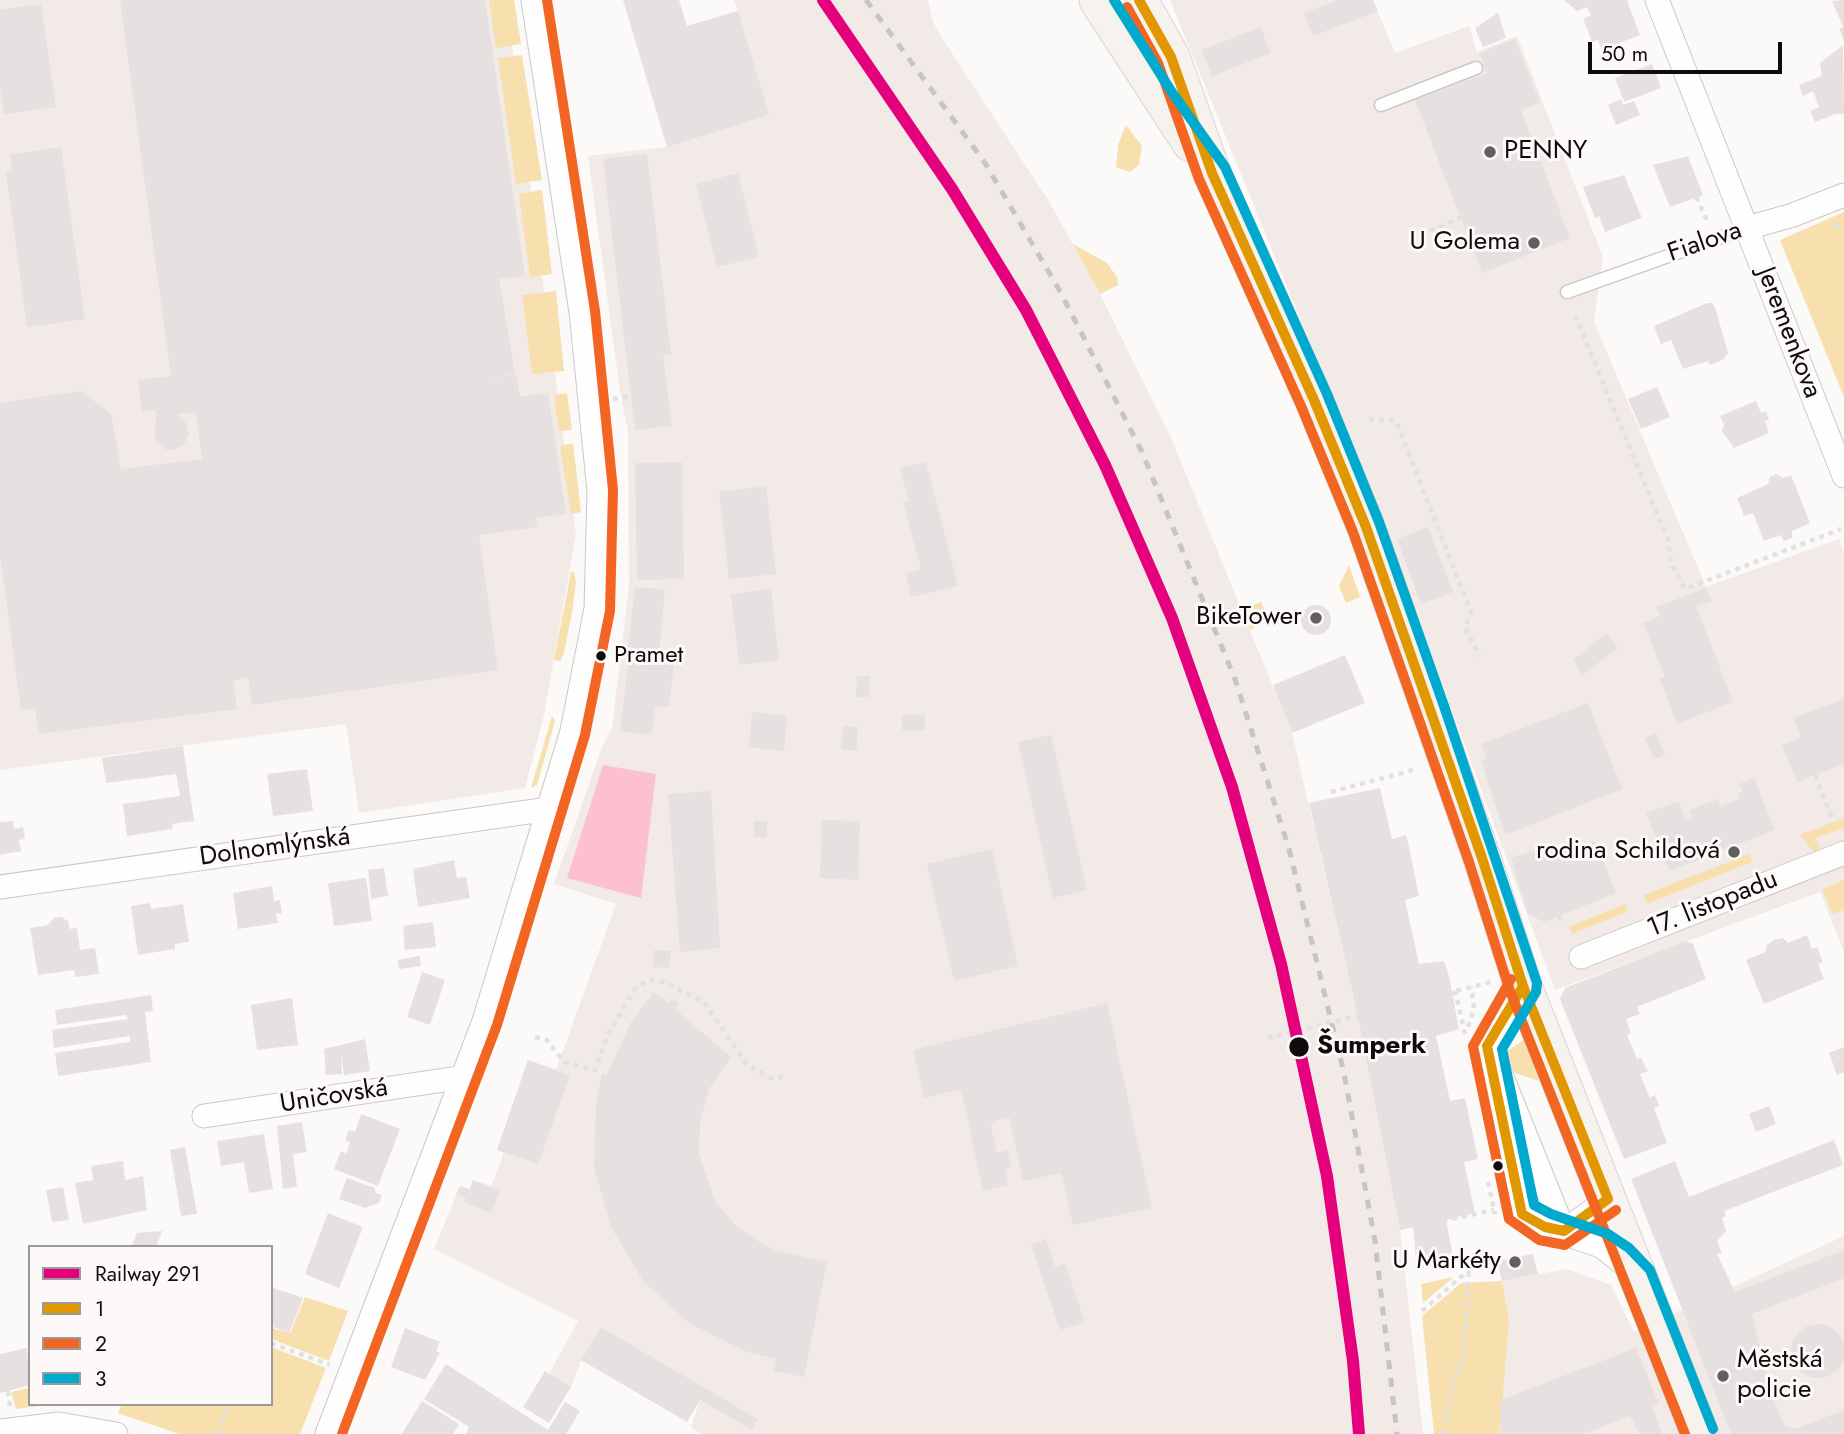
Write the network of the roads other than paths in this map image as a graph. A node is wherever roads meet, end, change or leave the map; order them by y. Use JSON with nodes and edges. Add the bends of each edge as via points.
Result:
{"nodes":[{"id":1,"x":533,"y":0,"type":"edge"},
{"id":2,"x":1098,"y":0,"type":"edge"},
{"id":3,"x":1139,"y":0,"type":"edge"},
{"id":4,"x":1657,"y":0,"type":"edge"},
{"id":5,"x":1476,"y":68,"type":"dead end"},
{"id":6,"x":1381,"y":105,"type":"dead end"},
{"id":7,"x":1212,"y":173,"type":"junction"},
{"id":8,"x":1844,"y":195,"type":"edge"},
{"id":9,"x":1747,"y":228,"type":"junction"},
{"id":10,"x":1567,"y":292,"type":"dead end"},
{"id":11,"x":1844,"y":476,"type":"edge"},
{"id":12,"x":549,"y":809,"type":"junction"},
{"id":13,"x":1844,"y":853,"type":"edge"},
{"id":14,"x":0,"y":887,"type":"edge"},
{"id":15,"x":1581,"y":957,"type":"dead end"},
{"id":16,"x":1512,"y":983,"type":"junction"},
{"id":17,"x":1487,"y":1046,"type":"junction"},
{"id":18,"x":464,"y":1077,"type":"junction"},
{"id":19,"x":204,"y":1116,"type":"dead end"},
{"id":20,"x":1608,"y":1199,"type":"junction"},
{"id":21,"x":1564,"y":1231,"type":"junction"},
{"id":22,"x":1640,"y":1279,"type":"junction"},
{"id":23,"x":6,"y":1423,"type":"edge"},
{"id":24,"x":117,"y":1434,"type":"edge"},
{"id":25,"x":327,"y":1434,"type":"edge"},
{"id":26,"x":1700,"y":1434,"type":"edge"}],
"edges":[{"from":1,"to":12,"type":"street","via":[[581,313],[599,491],[596,609],[572,731]]},
{"from":2,"to":7,"type":"main road","via":[[1159,99]]},
{"from":3,"to":7,"type":"main road","via":[[1171,57]]},
{"from":4,"to":9,"type":"street","name":"Jeremenkova"},
{"from":5,"to":6,"type":"lane"},
{"from":7,"to":16,"type":"main road","via":[[1366,527]]},
{"from":8,"to":9,"type":"street","name":"Fialova"},
{"from":9,"to":10,"type":"lane","name":"Fialova"},
{"from":9,"to":11,"type":"street","name":"Jeremenkova"},
{"from":12,"to":14,"type":"street","name":"Dolnomlýnská"},
{"from":12,"to":18,"type":"street"},
{"from":13,"to":15,"type":"street","name":"17. listopadu"},
{"from":16,"to":17,"type":"street"},
{"from":16,"to":20,"type":"main road"},
{"from":17,"to":21,"type":"street","via":[[1508,1086]]},
{"from":17,"to":21,"type":"street","via":[[1522,1214]]},
{"from":18,"to":19,"type":"street","name":"Uničovská"},
{"from":18,"to":25,"type":"street"},
{"from":20,"to":21,"type":"street"},
{"from":20,"to":22,"type":"main road"},
{"from":21,"to":22,"type":"street","via":[[1601,1246]]},
{"from":22,"to":26,"type":"main road"},
{"from":23,"to":24,"type":"street","via":[[59,1424]]}]}
